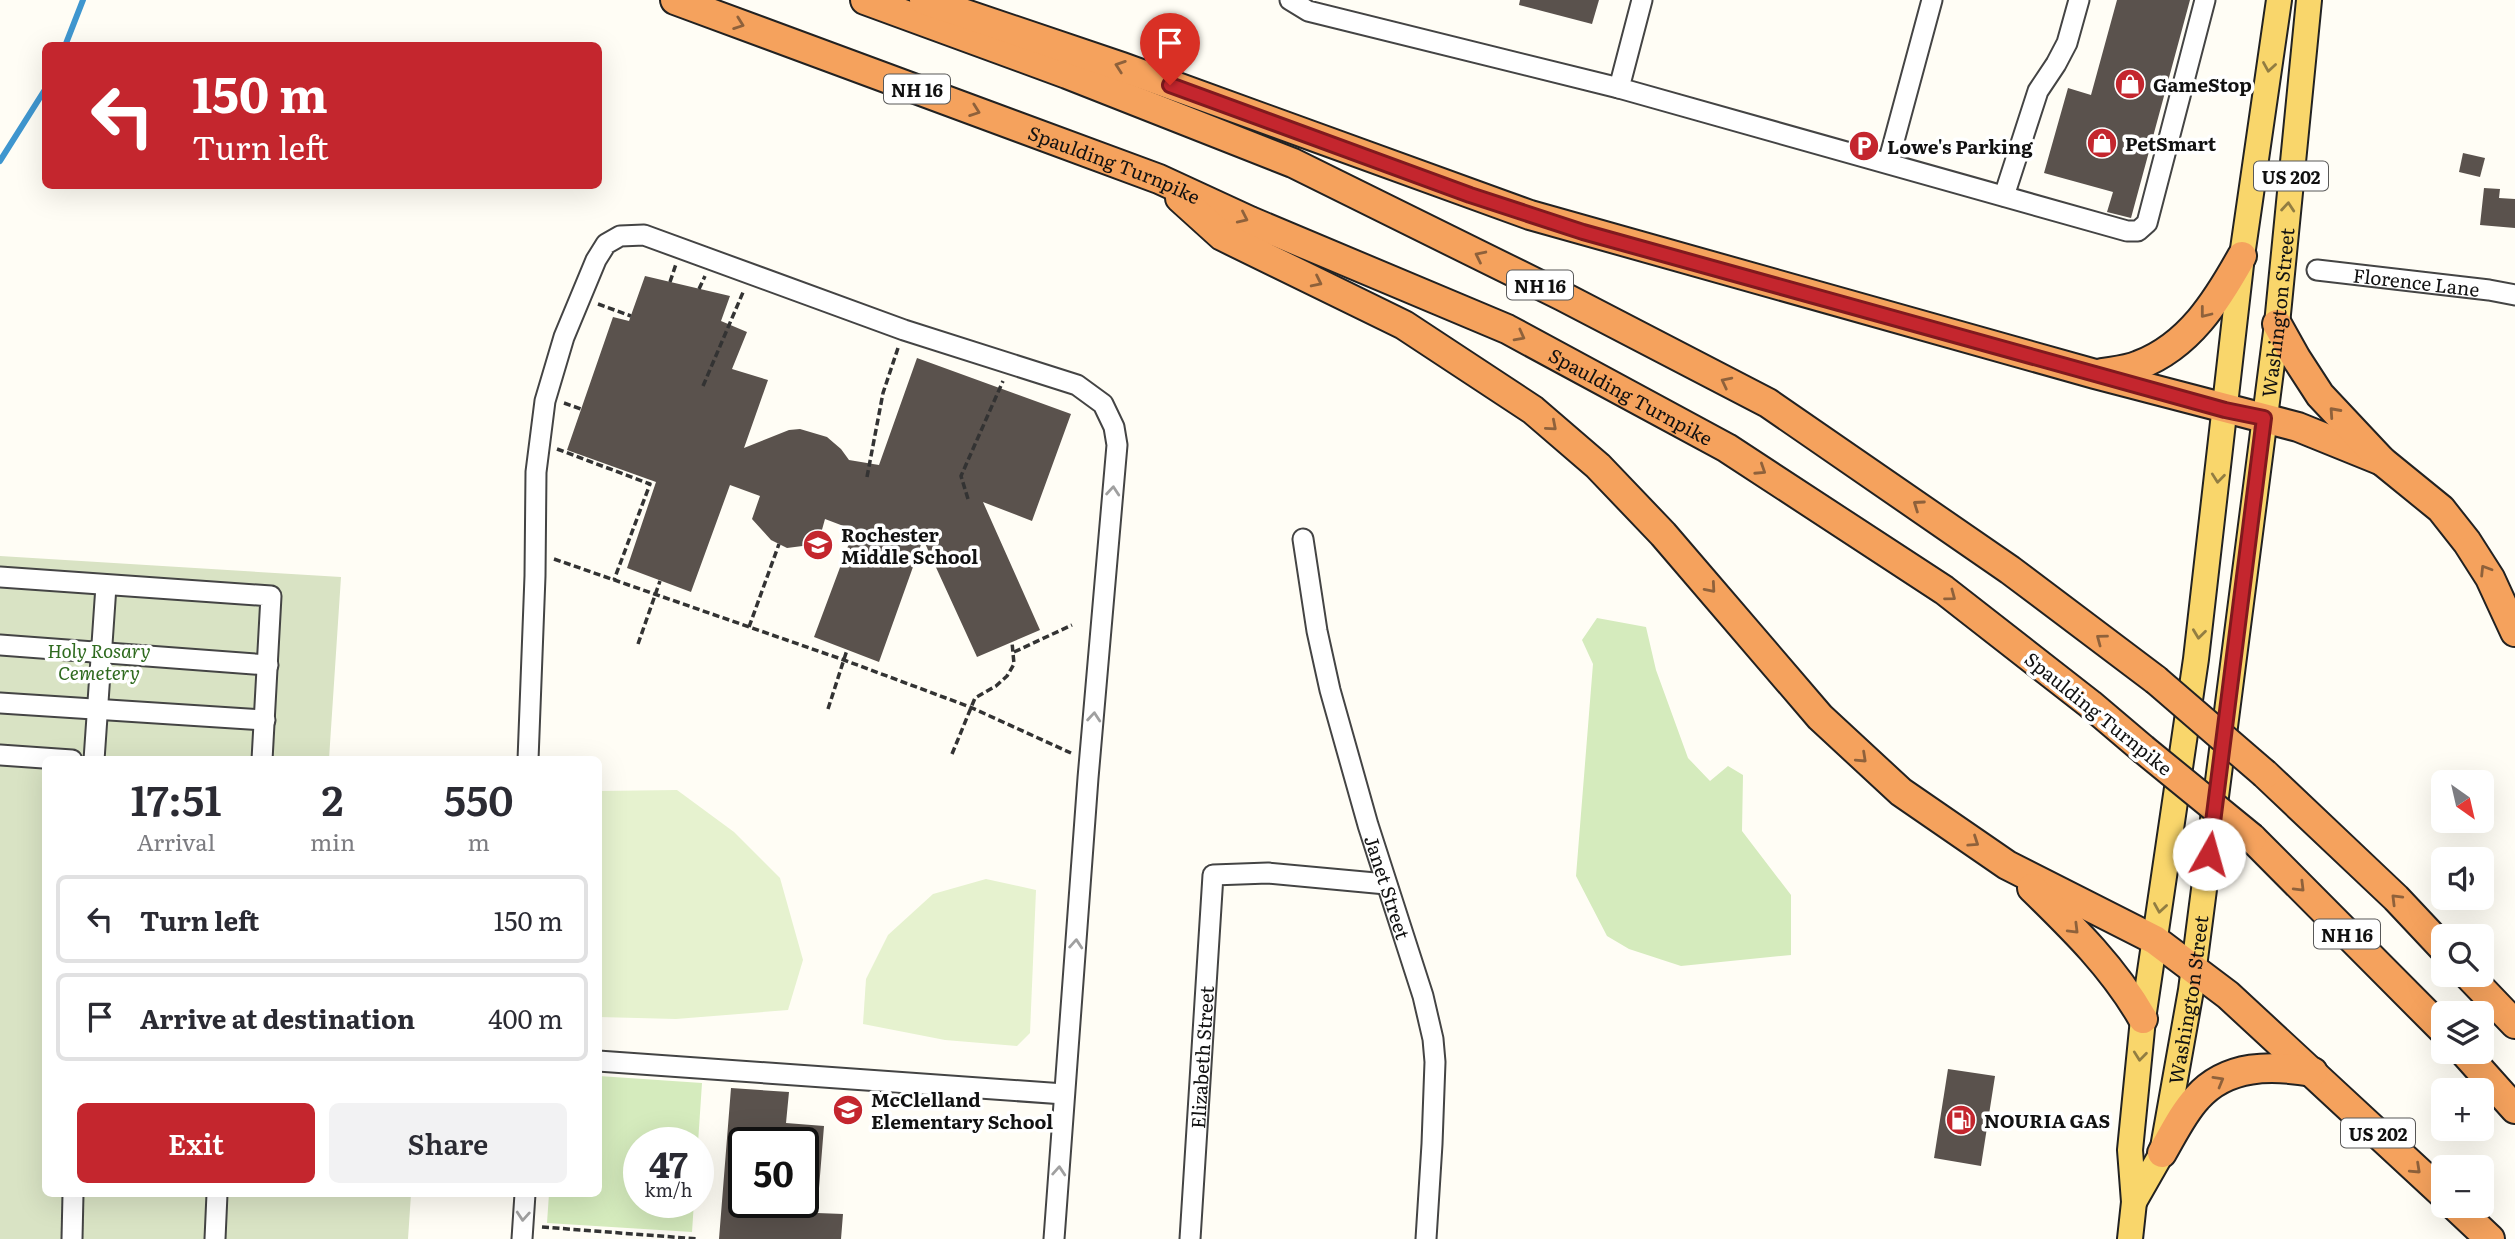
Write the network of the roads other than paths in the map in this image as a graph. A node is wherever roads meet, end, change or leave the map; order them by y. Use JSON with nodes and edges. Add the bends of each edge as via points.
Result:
{"nodes":[{"id":1,"x":675,"y":0,"type":"edge"},
{"id":2,"x":865,"y":0,"type":"edge"},
{"id":3,"x":924,"y":0,"type":"edge"},
{"id":4,"x":1290,"y":0,"type":"edge"},
{"id":5,"x":1642,"y":0,"type":"edge"},
{"id":6,"x":1932,"y":0,"type":"edge"},
{"id":7,"x":2079,"y":0,"type":"edge"},
{"id":8,"x":2205,"y":0,"type":"edge"},
{"id":9,"x":2279,"y":0,"type":"edge"},
{"id":10,"x":2309,"y":0,"type":"edge"},
{"id":11,"x":1619,"y":88,"type":"junction"},
{"id":12,"x":1888,"y":163,"type":"junction"},
{"id":13,"x":1159,"y":179,"type":"junction"},
{"id":14,"x":2004,"y":196,"type":"junction"},
{"id":15,"x":2242,"y":256,"type":"junction"},
{"id":16,"x":2317,"y":270,"type":"dead end"},
{"id":17,"x":2515,"y":295,"type":"edge"},
{"id":18,"x":2277,"y":324,"type":"junction"},
{"id":19,"x":2095,"y":374,"type":"junction"},
{"id":20,"x":2225,"y":410,"type":"junction"},
{"id":21,"x":2264,"y":418,"type":"junction"},
{"id":22,"x":2382,"y":461,"type":"junction"},
{"id":23,"x":1303,"y":538,"type":"dead end"},
{"id":24,"x":0,"y":577,"type":"edge"},
{"id":25,"x":106,"y":586,"type":"junction"},
{"id":26,"x":2515,"y":632,"type":"edge"},
{"id":27,"x":0,"y":645,"type":"edge"},
{"id":28,"x":103,"y":653,"type":"junction"},
{"id":29,"x":268,"y":664,"type":"junction"},
{"id":30,"x":0,"y":703,"type":"edge"},
{"id":31,"x":98,"y":710,"type":"junction"},
{"id":32,"x":265,"y":720,"type":"junction"},
{"id":33,"x":0,"y":755,"type":"edge"},
{"id":34,"x":94,"y":756,"type":"edge"},
{"id":35,"x":262,"y":756,"type":"edge"},
{"id":36,"x":528,"y":756,"type":"edge"},
{"id":37,"x":42,"y":758,"type":"edge"},
{"id":38,"x":2007,"y":864,"type":"junction"},
{"id":39,"x":1386,"y":884,"type":"junction"},
{"id":40,"x":2431,"y":936,"type":"edge"},
{"id":41,"x":2155,"y":940,"type":"junction"},
{"id":42,"x":2194,"y":967,"type":"junction"},
{"id":43,"x":2480,"y":987,"type":"edge"},
{"id":44,"x":2431,"y":1018,"type":"edge"},
{"id":45,"x":2143,"y":1019,"type":"junction"},
{"id":46,"x":2515,"y":1024,"type":"edge"},
{"id":47,"x":602,"y":1061,"type":"edge"},
{"id":48,"x":2476,"y":1064,"type":"edge"},
{"id":49,"x":2313,"y":1072,"type":"junction"},
{"id":50,"x":1064,"y":1094,"type":"junction"},
{"id":51,"x":2515,"y":1109,"type":"edge"},
{"id":52,"x":2162,"y":1153,"type":"junction"},
{"id":53,"x":2431,"y":1183,"type":"edge"},
{"id":54,"x":73,"y":1197,"type":"edge"},
{"id":55,"x":217,"y":1197,"type":"edge"},
{"id":56,"x":525,"y":1197,"type":"edge"},
{"id":57,"x":2134,"y":1202,"type":"junction"},
{"id":58,"x":2468,"y":1218,"type":"edge"},
{"id":59,"x":72,"y":1239,"type":"edge"},
{"id":60,"x":215,"y":1239,"type":"edge"},
{"id":61,"x":522,"y":1239,"type":"edge"},
{"id":62,"x":1054,"y":1239,"type":"edge"},
{"id":63,"x":1190,"y":1239,"type":"edge"},
{"id":64,"x":1426,"y":1239,"type":"edge"},
{"id":65,"x":2130,"y":1239,"type":"edge"},
{"id":66,"x":2490,"y":1239,"type":"edge"}],
"edges":[{"from":1,"to":13,"type":"highway","name":"Spaulding Turnpike","number":"NH 16","one_way":true},
{"from":40,"to":2,"type":"highway","number":"NH 16","one_way":true,"bridge":true,"via":[[2265,774],[2156,680],[1999,562],[1768,403],[1293,163]]},
{"from":19,"to":3,"type":"highway","one_way":true,"via":[[1543,219]]},
{"from":4,"to":11,"type":"street","via":[[1308,11]]},
{"from":5,"to":11,"type":"street"},
{"from":6,"to":12,"type":"street"},
{"from":7,"to":14,"type":"street","via":[[2067,43],[2038,91]]},
{"from":8,"to":14,"type":"street","via":[[2147,223],[2138,231],[2126,231]]},
{"from":9,"to":15,"type":"main road","name":"Washington Street","number":"US 202","one_way":true},
{"from":18,"to":10,"type":"main road","name":"Washington Street","number":"US 202","one_way":true},
{"from":11,"to":12,"type":"street"},
{"from":12,"to":14,"type":"street"},
{"from":13,"to":38,"type":"highway","one_way":true,"via":[[1222,236],[1404,325],[1533,410],[1598,466],[1663,534],[1844,741],[1901,792]]},
{"from":13,"to":44,"type":"highway","name":"Spaulding Turnpike","number":"NH 16","one_way":true,"bridge":true,"via":[[1507,329],[1727,448],[1944,590],[2252,838]]},
{"from":15,"to":19,"type":"highway","one_way":true,"via":[[2185,337],[2138,366]]},
{"from":15,"to":20,"type":"main road","name":"Washington Street","number":"US 202"},
{"from":16,"to":17,"type":"street","name":"Florence Lane"},
{"from":18,"to":21,"type":"main road","name":"Washington Street"},
{"from":22,"to":18,"type":"highway","one_way":true,"via":[[2320,395]]},
{"from":19,"to":20,"type":"highway"},
{"from":20,"to":21,"type":"highway"},
{"from":20,"to":41,"type":"main road","name":"Washington Street","number":"US 202","one_way":true,"via":[[2196,659]]},
{"from":21,"to":22,"type":"highway"},
{"from":21,"to":42,"type":"main road","name":"Washington Street"},
{"from":26,"to":22,"type":"highway","one_way":true,"via":[[2467,542],[2441,509]]},
{"from":23,"to":39,"type":"street","name":"Janet Street","via":[[1330,690]]},
{"from":24,"to":25,"type":"street"},
{"from":25,"to":28,"type":"street"},
{"from":25,"to":29,"type":"street","via":[[271,596]]},
{"from":27,"to":28,"type":"street"},
{"from":28,"to":29,"type":"street"},
{"from":28,"to":31,"type":"street"},
{"from":29,"to":32,"type":"street"},
{"from":30,"to":31,"type":"street"},
{"from":31,"to":32,"type":"street"},
{"from":31,"to":34,"type":"street"},
{"from":32,"to":35,"type":"street"},
{"from":33,"to":37,"type":"street"},
{"from":50,"to":36,"type":"street","one_way":true,"via":[[1117,445],[1103,404],[1077,385],[904,330],[644,235],[620,236],[606,244],[579,298],[541,421]]},
{"from":38,"to":41,"type":"highway"},
{"from":38,"to":45,"type":"highway","one_way":true,"via":[[2104,961]]},
{"from":39,"to":63,"type":"street","name":"Elizabeth Street","via":[[1268,873],[1213,876]]},
{"from":39,"to":64,"type":"street","name":"Janet Street","via":[[1433,1039]]},
{"from":41,"to":42,"type":"highway","number":"US 202"},
{"from":41,"to":45,"type":"main road","name":"Washington Street"},
{"from":42,"to":49,"type":"highway","number":"US 202"},
{"from":42,"to":52,"type":"main road","name":"Washington Street"},
{"from":43,"to":46,"type":"highway"},
{"from":45,"to":57,"type":"main road","name":"Washington Street","one_way":true,"via":[[2130,1150]]},
{"from":47,"to":50,"type":"street"},
{"from":48,"to":51,"type":"highway"},
{"from":52,"to":49,"type":"highway","one_way":true,"via":[[2197,1098],[2211,1085],[2246,1069],[2286,1067]]},
{"from":49,"to":53,"type":"highway","number":"US 202","one_way":true},
{"from":62,"to":50,"type":"street","one_way":true},
{"from":52,"to":57,"type":"main road","name":"Washington Street"},
{"from":54,"to":59,"type":"street"},
{"from":55,"to":60,"type":"street"},
{"from":56,"to":61,"type":"street","one_way":true},
{"from":57,"to":65,"type":"main road","name":"Washington Street"},
{"from":58,"to":66,"type":"highway"}]}
